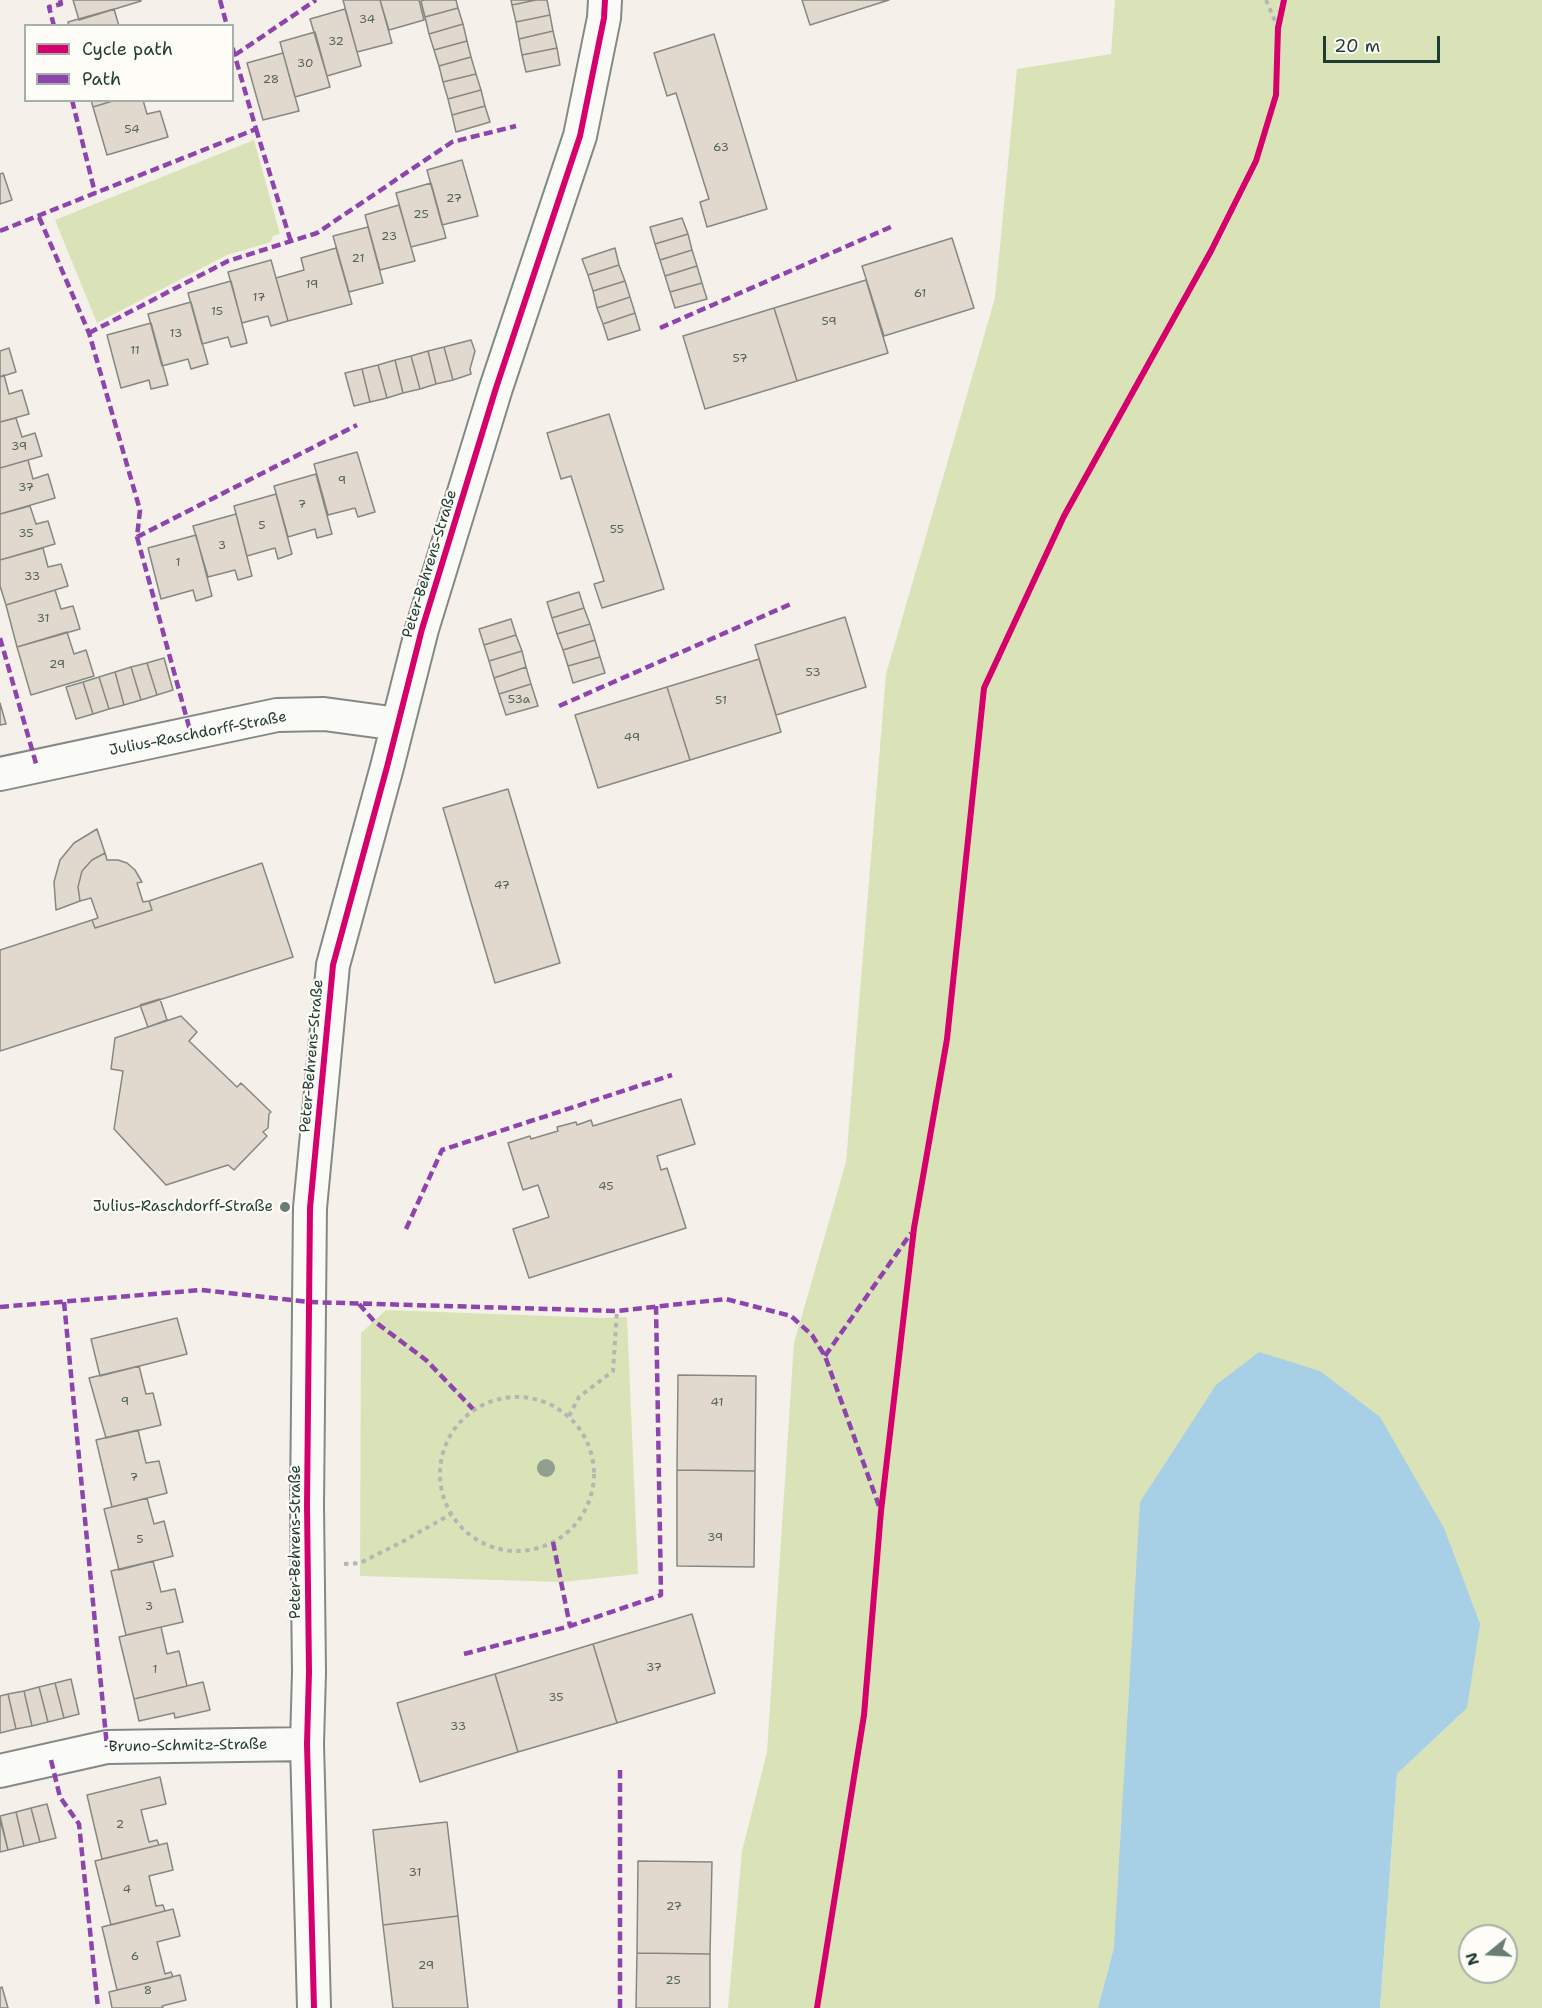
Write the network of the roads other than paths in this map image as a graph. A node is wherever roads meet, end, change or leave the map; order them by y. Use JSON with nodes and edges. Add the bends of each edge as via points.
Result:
{"nodes":[{"id":1,"x":604,"y":0,"type":"edge"},
{"id":2,"x":398,"y":724,"type":"junction"},
{"id":3,"x":0,"y":774,"type":"edge"},
{"id":4,"x":308,"y":1744,"type":"junction"},
{"id":5,"x":0,"y":1771,"type":"edge"},
{"id":6,"x":314,"y":2008,"type":"edge"}],
"edges":[{"from":1,"to":2,"type":"street","name":"Peter-Behrens-Straße","via":[[604,18],[580,136],[496,388],[422,629]]},
{"from":2,"to":3,"type":"street","name":"Julius-Raschdorff-Straße","via":[[324,714],[277,716]]},
{"from":2,"to":4,"type":"street","name":"Peter-Behrens-Straße","via":[[333,965],[310,1208]]},
{"from":4,"to":5,"type":"street","name":"Bruno-Schmitz-Straße","via":[[107,1747]]},
{"from":4,"to":6,"type":"street","name":"Peter-Behrens-Straße"}]}
